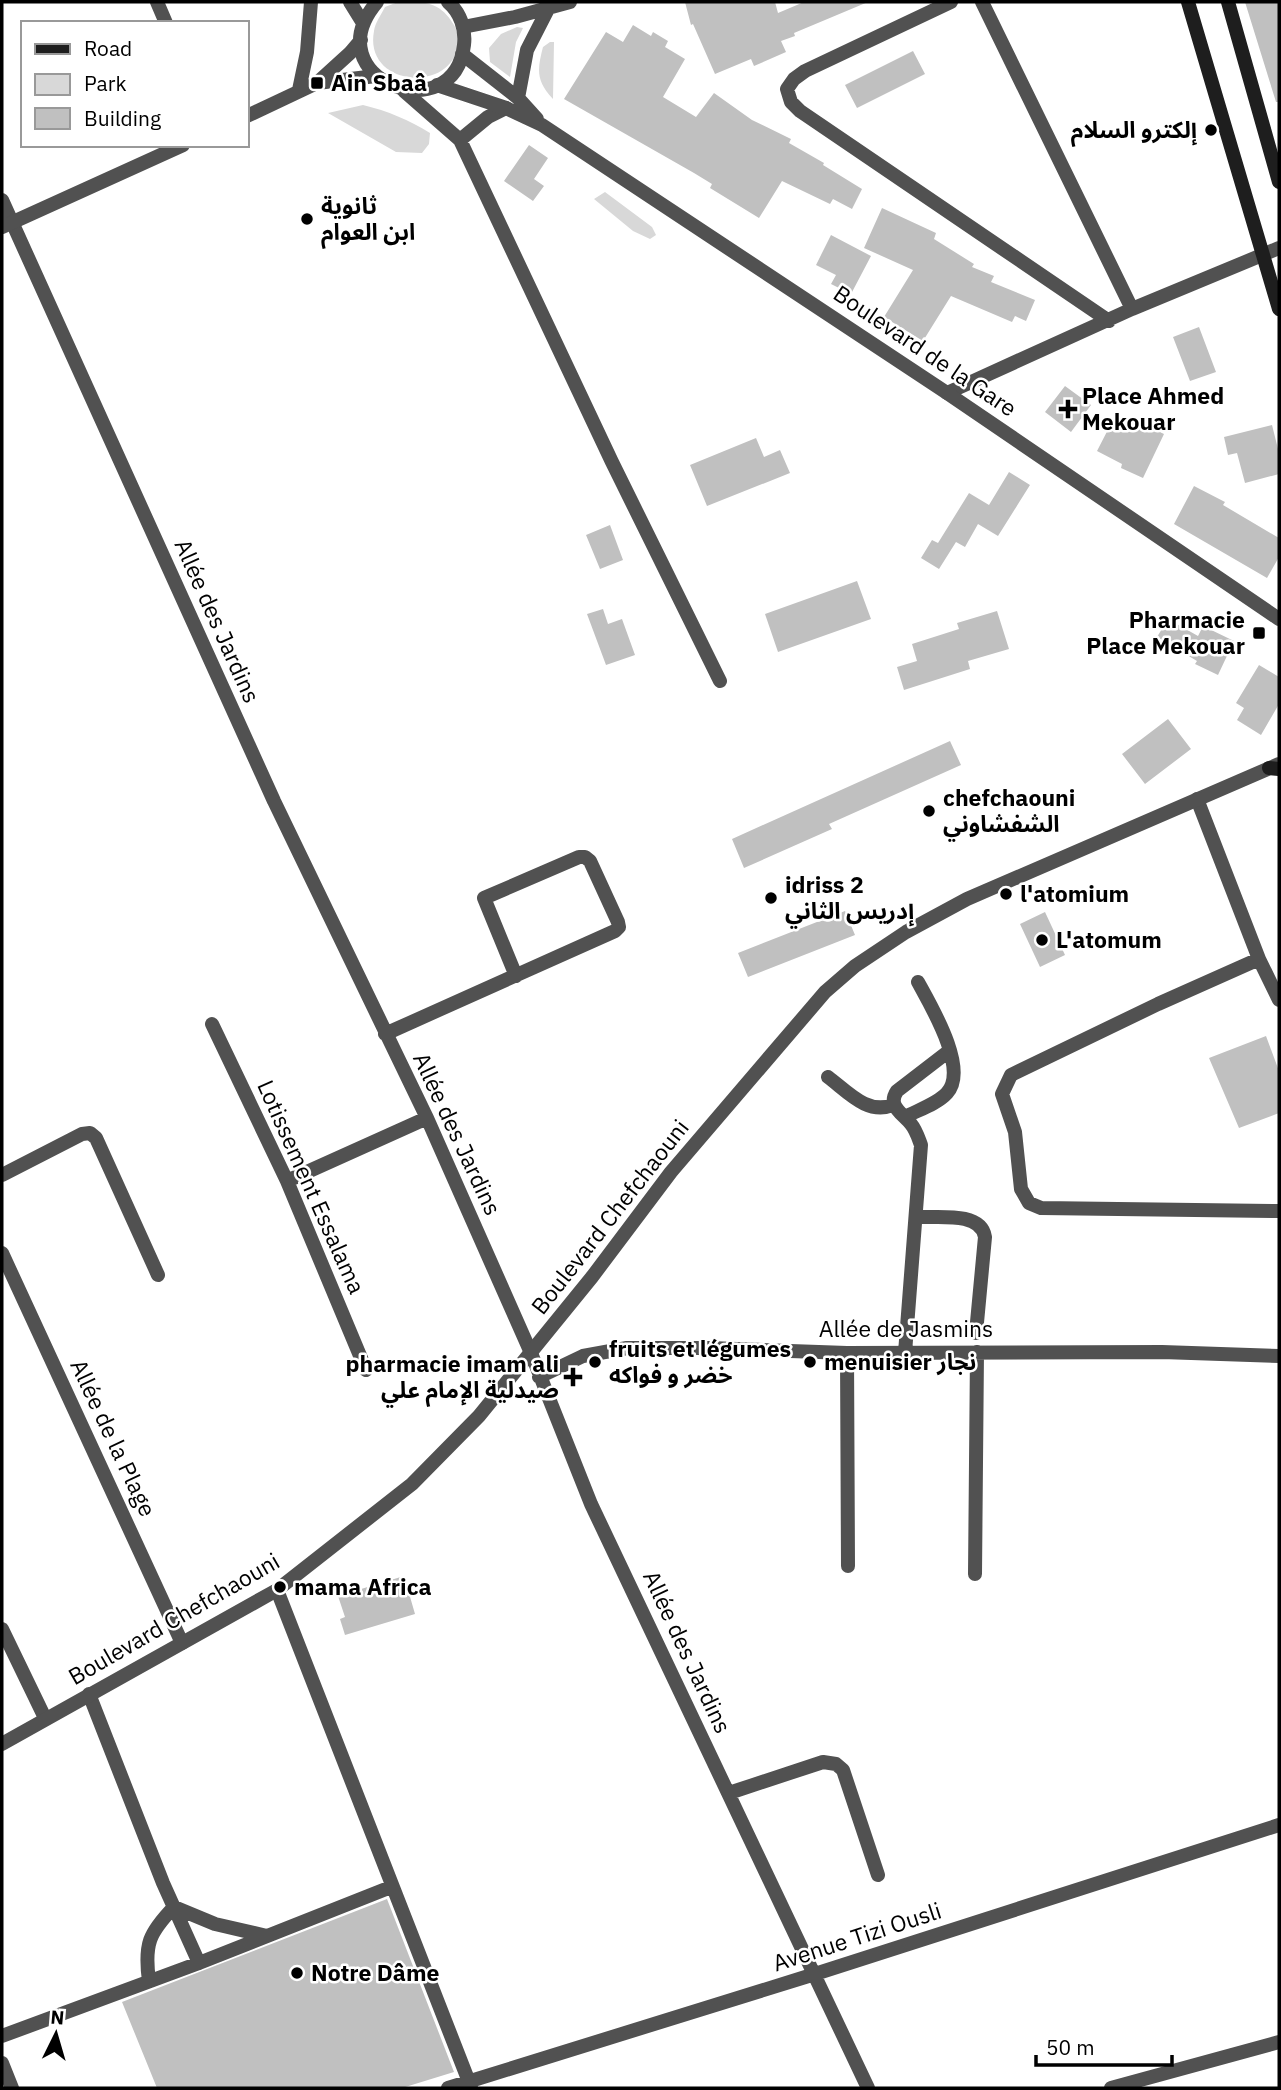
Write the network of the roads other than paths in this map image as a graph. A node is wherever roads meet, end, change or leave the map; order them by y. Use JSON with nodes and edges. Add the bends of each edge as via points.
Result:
{"nodes":[{"id":1,"x":157,"y":2,"type":"edge"},
{"id":2,"x":311,"y":2,"type":"edge"},
{"id":3,"x":350,"y":2,"type":"edge"},
{"id":4,"x":377,"y":2,"type":"edge"},
{"id":5,"x":448,"y":2,"type":"edge"},
{"id":6,"x":570,"y":2,"type":"edge"},
{"id":7,"x":951,"y":2,"type":"edge"},
{"id":8,"x":982,"y":2,"type":"edge"},
{"id":9,"x":1188,"y":2,"type":"edge"},
{"id":10,"x":1228,"y":2,"type":"edge"},
{"id":11,"x":548,"y":9,"type":"junction"},
{"id":12,"x":165,"y":21,"type":"edge"},
{"id":13,"x":363,"y":23,"type":"junction"},
{"id":14,"x":463,"y":27,"type":"junction"},
{"id":15,"x":360,"y":40,"type":"junction"},
{"id":16,"x":463,"y":54,"type":"junction"},
{"id":17,"x":376,"y":76,"type":"junction"},
{"id":18,"x":317,"y":83,"type":"junction"},
{"id":19,"x":438,"y":85,"type":"junction"},
{"id":20,"x":299,"y":90,"type":"junction"},
{"id":21,"x":404,"y":91,"type":"junction"},
{"id":22,"x":518,"y":98,"type":"junction"},
{"id":23,"x":506,"y":108,"type":"junction"},
{"id":24,"x":248,"y":116,"type":"edge"},
{"id":25,"x":542,"y":125,"type":"junction"},
{"id":26,"x":460,"y":140,"type":"junction"},
{"id":27,"x":179,"y":147,"type":"edge"},
{"id":28,"x":1279,"y":182,"type":"edge"},
{"id":29,"x":2,"y":200,"type":"edge"},
{"id":30,"x":7,"y":225,"type":"edge"},
{"id":31,"x":1279,"y":248,"type":"edge"},
{"id":32,"x":1264,"y":255,"type":"junction"},
{"id":33,"x":1132,"y":309,"type":"junction"},
{"id":34,"x":1279,"y":309,"type":"edge"},
{"id":35,"x":1109,"y":321,"type":"junction"},
{"id":36,"x":947,"y":393,"type":"junction"},
{"id":37,"x":1279,"y":620,"type":"edge"},
{"id":38,"x":720,"y":681,"type":"dead end"},
{"id":39,"x":1276,"y":767,"type":"edge"},
{"id":40,"x":1197,"y":799,"type":"junction"},
{"id":41,"x":1259,"y":959,"type":"junction"},
{"id":42,"x":516,"y":976,"type":"junction"},
{"id":43,"x":918,"y":982,"type":"dead end"},
{"id":44,"x":1279,"y":1000,"type":"edge"},
{"id":45,"x":212,"y":1024,"type":"dead end"},
{"id":46,"x":386,"y":1034,"type":"junction"},
{"id":47,"x":949,"y":1051,"type":"junction"},
{"id":48,"x":828,"y":1077,"type":"dead end"},
{"id":49,"x":893,"y":1105,"type":"junction"},
{"id":50,"x":905,"y":1117,"type":"junction"},
{"id":51,"x":427,"y":1118,"type":"junction"},
{"id":52,"x":2,"y":1175,"type":"edge"},
{"id":53,"x":287,"y":1181,"type":"junction"},
{"id":54,"x":1279,"y":1211,"type":"edge"},
{"id":55,"x":916,"y":1217,"type":"junction"},
{"id":56,"x":2,"y":1253,"type":"edge"},
{"id":57,"x":158,"y":1275,"type":"dead end"},
{"id":58,"x":976,"y":1333,"type":"dead end"},
{"id":59,"x":976,"y":1352,"type":"junction"},
{"id":60,"x":531,"y":1353,"type":"junction"},
{"id":61,"x":847,"y":1353,"type":"junction"},
{"id":62,"x":905,"y":1353,"type":"junction"},
{"id":63,"x":1279,"y":1356,"type":"edge"},
{"id":64,"x":366,"y":1370,"type":"dead end"},
{"id":65,"x":540,"y":1377,"type":"junction"},
{"id":66,"x":848,"y":1566,"type":"dead end"},
{"id":67,"x":975,"y":1574,"type":"dead end"},
{"id":68,"x":277,"y":1590,"type":"junction"},
{"id":69,"x":2,"y":1629,"type":"edge"},
{"id":70,"x":182,"y":1643,"type":"junction"},
{"id":71,"x":89,"y":1694,"type":"junction"},
{"id":72,"x":45,"y":1718,"type":"junction"},
{"id":73,"x":2,"y":1744,"type":"edge"},
{"id":74,"x":729,"y":1793,"type":"junction"},
{"id":75,"x":1279,"y":1825,"type":"edge"},
{"id":76,"x":878,"y":1875,"type":"dead end"},
{"id":77,"x":391,"y":1886,"type":"junction"},
{"id":78,"x":174,"y":1907,"type":"junction"},
{"id":79,"x":267,"y":1936,"type":"junction"},
{"id":80,"x":199,"y":1963,"type":"junction"},
{"id":81,"x":815,"y":1974,"type":"junction"},
{"id":82,"x":149,"y":1980,"type":"junction"},
{"id":83,"x":2,"y":2036,"type":"edge"},
{"id":84,"x":1279,"y":2042,"type":"edge"},
{"id":85,"x":2,"y":2063,"type":"edge"},
{"id":86,"x":470,"y":2085,"type":"edge"},
{"id":87,"x":12,"y":2088,"type":"edge"},
{"id":88,"x":448,"y":2088,"type":"edge"},
{"id":89,"x":868,"y":2088,"type":"edge"},
{"id":90,"x":1111,"y":2088,"type":"edge"}],
"edges":[{"from":1,"to":12,"type":"street"},
{"from":2,"to":20,"type":"street"},
{"from":3,"to":13,"type":"street"},
{"from":4,"to":13,"type":"street"},
{"from":5,"to":14,"type":"street"},
{"from":6,"to":11,"type":"street"},
{"from":7,"to":35,"type":"street","via":[[805,71],[787,89],[791,102]]},
{"from":8,"to":33,"type":"street"},
{"from":9,"to":32,"type":"main road"},
{"from":10,"to":28,"type":"main road"},
{"from":11,"to":14,"type":"street"},
{"from":11,"to":22,"type":"street","via":[[527,50]]},
{"from":13,"to":15,"type":"street"},
{"from":14,"to":16,"type":"street"},
{"from":15,"to":17,"type":"street","via":[[365,60]]},
{"from":15,"to":18,"type":"street"},
{"from":16,"to":19,"type":"street"},
{"from":16,"to":22,"type":"street","name":"Boulevard de la Gare"},
{"from":17,"to":18,"type":"street"},
{"from":17,"to":21,"type":"street"},
{"from":18,"to":20,"type":"street"},
{"from":19,"to":21,"type":"street"},
{"from":19,"to":23,"type":"street","name":"Boulevard de la Gare"},
{"from":20,"to":24,"type":"street"},
{"from":21,"to":26,"type":"street"},
{"from":22,"to":25,"type":"street","name":"Boulevard de la Gare"},
{"from":23,"to":25,"type":"street","name":"Boulevard de la Gare"},
{"from":23,"to":26,"type":"street"},
{"from":25,"to":36,"type":"street","name":"Boulevard de la Gare"},
{"from":26,"to":38,"type":"street"},
{"from":27,"to":30,"type":"street"},
{"from":29,"to":30,"type":"street","name":"Allée des Jardins"},
{"from":30,"to":46,"type":"street","name":"Allée des Jardins"},
{"from":31,"to":32,"type":"street"},
{"from":32,"to":33,"type":"street"},
{"from":32,"to":34,"type":"main road"},
{"from":33,"to":35,"type":"street"},
{"from":35,"to":36,"type":"street"},
{"from":36,"to":37,"type":"street","name":"Boulevard de la Gare"},
{"from":39,"to":40,"type":"street","name":"Boulevard Chefchaouni"},
{"from":40,"to":41,"type":"street"},
{"from":40,"to":60,"type":"street","name":"Boulevard Chefchaouni","via":[[967,899],[855,965],[825,992],[671,1172]]},
{"from":41,"to":44,"type":"street"},
{"from":41,"to":54,"type":"street","via":[[1011,1075],[1002,1094],[1015,1132],[1021,1189],[1029,1203],[1041,1208]]},
{"from":42,"to":42,"type":"street","via":[[619,927],[586,857],[484,898]]},
{"from":42,"to":46,"type":"street"},
{"from":43,"to":47,"type":"street"},
{"from":45,"to":53,"type":"street","name":"Lotissement Essalama"},
{"from":46,"to":51,"type":"street","name":"Allée des Jardins"},
{"from":47,"to":49,"type":"street","via":[[897,1091]]},
{"from":47,"to":50,"type":"street","via":[[955,1075],[951,1088]]},
{"from":48,"to":49,"type":"street","via":[[865,1105]]},
{"from":49,"to":50,"type":"street"},
{"from":50,"to":55,"type":"street","via":[[921,1144]]},
{"from":51,"to":53,"type":"street"},
{"from":51,"to":60,"type":"street","name":"Allée des Jardins"},
{"from":52,"to":57,"type":"street","via":[[90,1133]]},
{"from":53,"to":64,"type":"street","name":"Lotissement Essalama"},
{"from":55,"to":58,"type":"street","via":[[972,1220],[982,1227],[985,1237]]},
{"from":55,"to":62,"type":"street"},
{"from":56,"to":70,"type":"street","name":"Allée de la Plage"},
{"from":59,"to":62,"type":"street","name":"Allée de Jasmins"},
{"from":59,"to":63,"type":"street","name":"Allée de Jasmins"},
{"from":59,"to":67,"type":"street"},
{"from":60,"to":65,"type":"street","name":"Allée des Jardins"},
{"from":60,"to":68,"type":"street","name":"Boulevard Chefchaouni","via":[[479,1416],[412,1484]]},
{"from":61,"to":62,"type":"street","name":"Allée de Jasmins"},
{"from":61,"to":65,"type":"street","name":"Allée de Jasmins","via":[[627,1348],[583,1356]]},
{"from":61,"to":66,"type":"street"},
{"from":65,"to":74,"type":"street","name":"Allée des Jardins","via":[[592,1504]]},
{"from":68,"to":70,"type":"street","name":"Boulevard Chefchaouni"},
{"from":68,"to":77,"type":"street"},
{"from":69,"to":72,"type":"street"},
{"from":70,"to":71,"type":"street","name":"Boulevard Chefchaouni"},
{"from":71,"to":72,"type":"street","name":"Boulevard Chefchaouni"},
{"from":71,"to":78,"type":"street"},
{"from":72,"to":73,"type":"street","name":"Boulevard Chefchaouni"},
{"from":74,"to":76,"type":"street","via":[[823,1762],[836,1764],[843,1770]]},
{"from":74,"to":81,"type":"street","name":"Allée des Jardins"},
{"from":75,"to":81,"type":"street","name":"Avenue Tizi Ousli"},
{"from":77,"to":79,"type":"street"},
{"from":77,"to":86,"type":"street"},
{"from":78,"to":79,"type":"street","via":[[215,1924]]},
{"from":78,"to":80,"type":"street"},
{"from":78,"to":82,"type":"street","via":[[152,1932],[147,1955]]},
{"from":79,"to":80,"type":"street"},
{"from":80,"to":82,"type":"street"},
{"from":81,"to":86,"type":"street","name":"Avenue Tizi Ousli"},
{"from":81,"to":89,"type":"street","name":"Allée des Jardins"},
{"from":82,"to":83,"type":"street"},
{"from":84,"to":90,"type":"street"},
{"from":85,"to":87,"type":"street"},
{"from":86,"to":88,"type":"street","name":"Avenue Tizi Ousli"}]}
